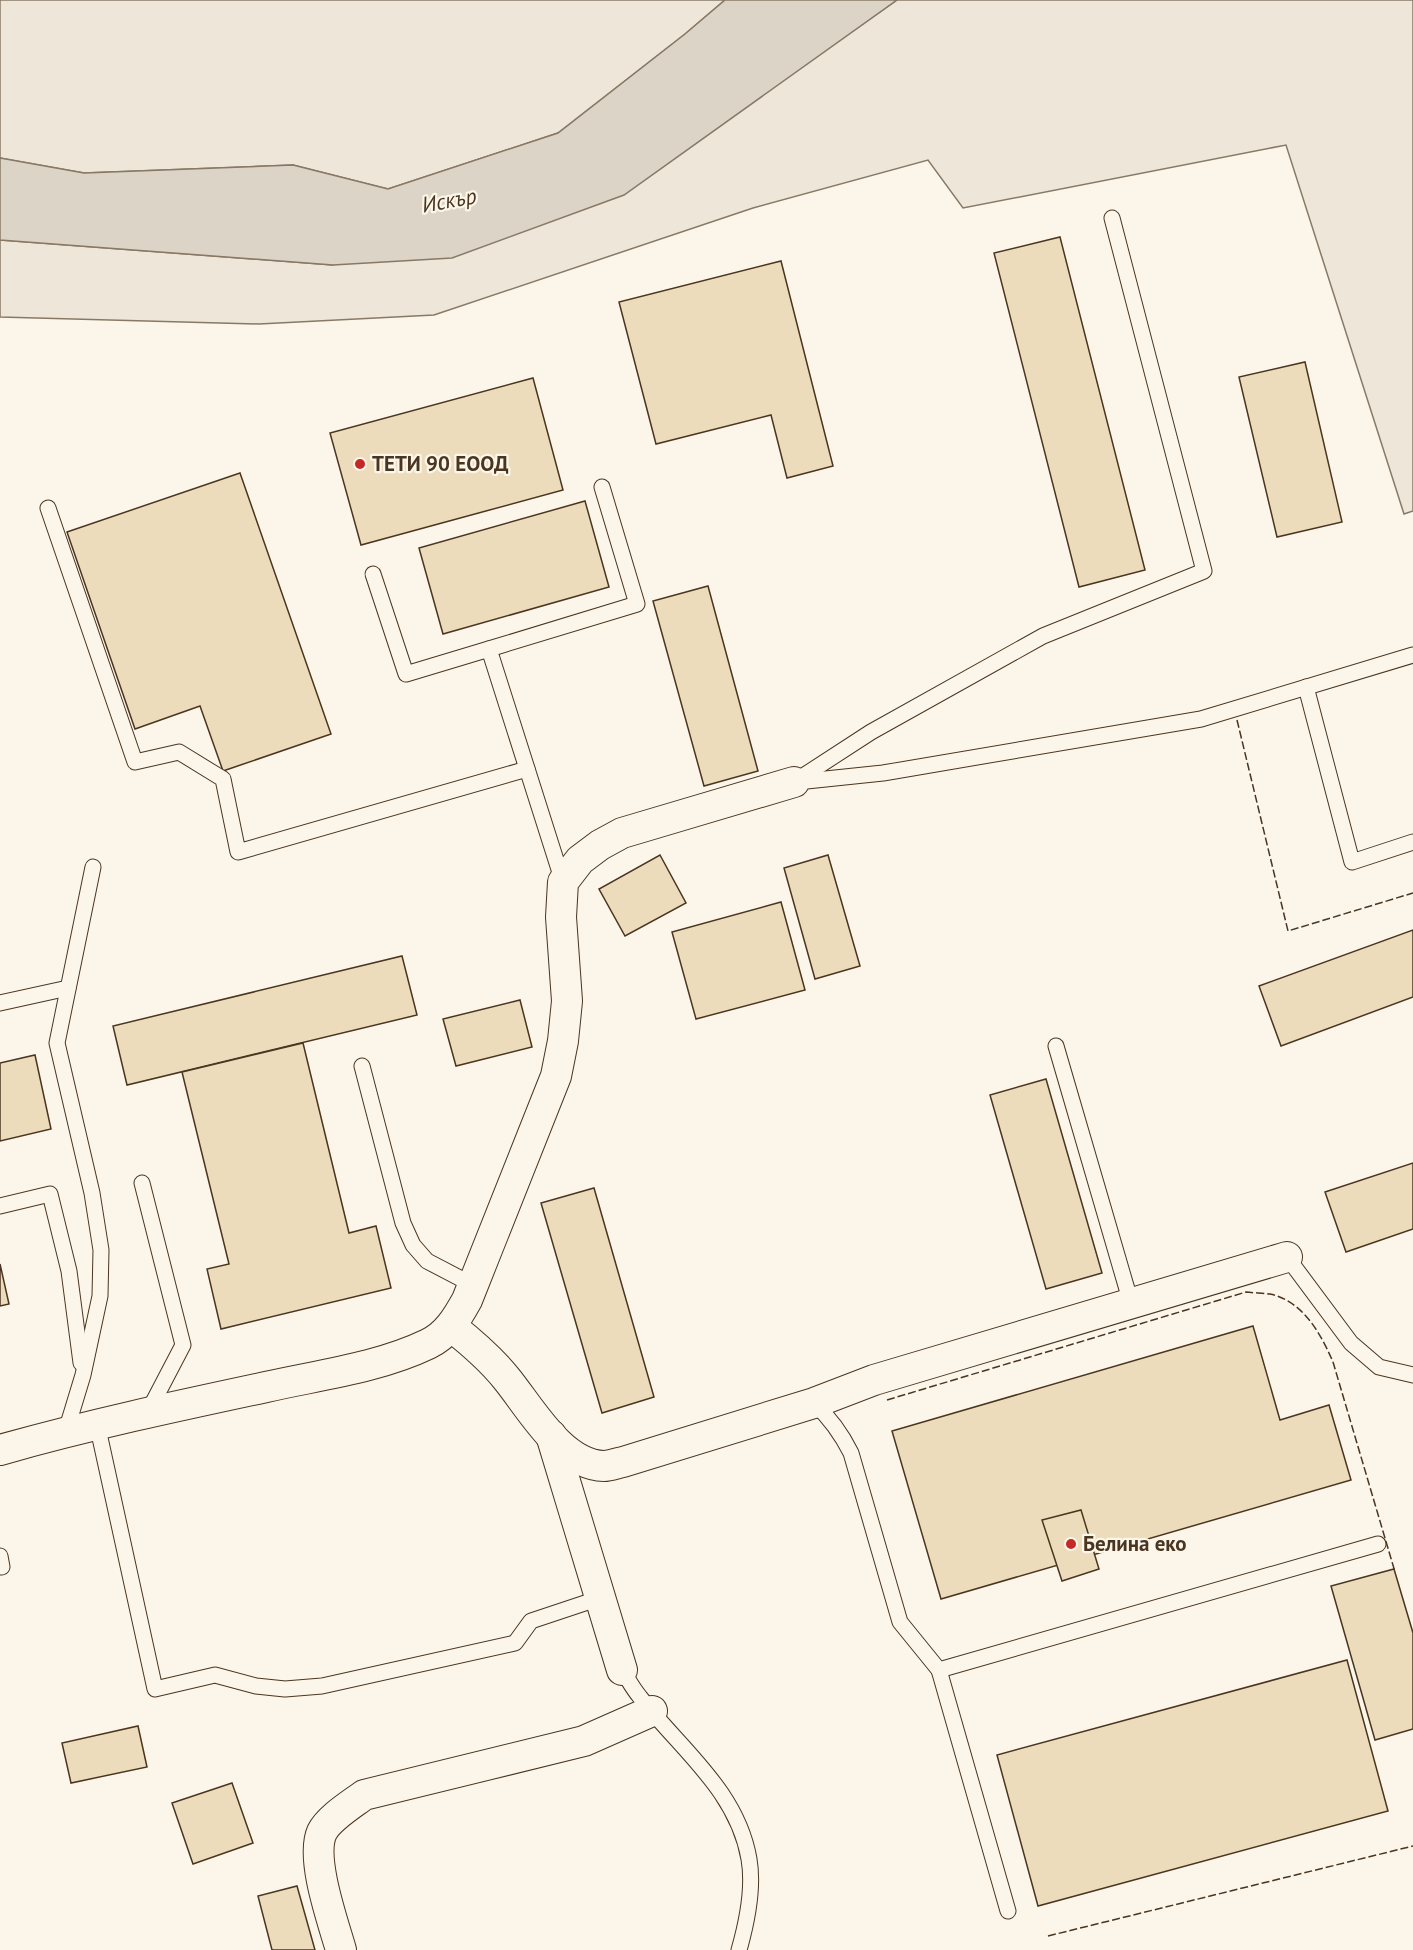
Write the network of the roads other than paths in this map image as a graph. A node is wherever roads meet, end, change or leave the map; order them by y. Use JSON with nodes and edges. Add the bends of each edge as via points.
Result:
{"nodes":[{"id":1,"x":1112,"y":218,"type":"dead end"},
{"id":2,"x":602,"y":487,"type":"dead end"},
{"id":3,"x":48,"y":508,"type":"dead end"},
{"id":4,"x":373,"y":574,"type":"dead end"},
{"id":5,"x":489,"y":649,"type":"junction"},
{"id":6,"x":1413,"y":655,"type":"edge"},
{"id":7,"x":1306,"y":687,"type":"junction"},
{"id":8,"x":527,"y":769,"type":"junction"},
{"id":9,"x":794,"y":782,"type":"junction"},
{"id":10,"x":1413,"y":842,"type":"edge"},
{"id":11,"x":93,"y":867,"type":"dead end"},
{"id":12,"x":563,"y":882,"type":"junction"},
{"id":13,"x":68,"y":988,"type":"junction"},
{"id":14,"x":0,"y":1003,"type":"edge"},
{"id":15,"x":1056,"y":1046,"type":"dead end"},
{"id":16,"x":362,"y":1066,"type":"dead end"},
{"id":17,"x":142,"y":1183,"type":"dead end"},
{"id":18,"x":0,"y":1206,"type":"edge"},
{"id":19,"x":1287,"y":1257,"type":"joint"},
{"id":20,"x":473,"y":1285,"type":"junction"},
{"id":21,"x":1131,"y":1303,"type":"junction"},
{"id":22,"x":452,"y":1327,"type":"junction"},
{"id":23,"x":83,"y":1375,"type":"junction"},
{"id":24,"x":1413,"y":1375,"type":"edge"},
{"id":25,"x":814,"y":1403,"type":"junction"},
{"id":26,"x":148,"y":1412,"type":"junction"},
{"id":27,"x":97,"y":1424,"type":"junction"},
{"id":28,"x":66,"y":1431,"type":"junction"},
{"id":29,"x":551,"y":1435,"type":"junction"},
{"id":30,"x":0,"y":1449,"type":"edge"},
{"id":31,"x":1378,"y":1544,"type":"dead end"},
{"id":32,"x":0,"y":1556,"type":"edge"},
{"id":33,"x":0,"y":1567,"type":"edge"},
{"id":34,"x":600,"y":1598,"type":"junction"},
{"id":35,"x":622,"y":1670,"type":"joint"},
{"id":36,"x":939,"y":1670,"type":"junction"},
{"id":37,"x":652,"y":1710,"type":"junction"},
{"id":38,"x":1008,"y":1911,"type":"dead end"},
{"id":39,"x":341,"y":1950,"type":"edge"},
{"id":40,"x":740,"y":1950,"type":"edge"}],
"edges":[{"from":1,"to":9,"type":"lane","via":[[1204,571],[1043,636],[871,732]]},
{"from":2,"to":5,"type":"lane","via":[[637,604]]},
{"from":3,"to":8,"type":"lane","via":[[135,762],[179,752],[223,779],[238,852]]},
{"from":4,"to":5,"type":"lane","via":[[406,674]]},
{"from":5,"to":8,"type":"lane"},
{"from":6,"to":7,"type":"lane"},
{"from":7,"to":9,"type":"lane","via":[[1201,718],[883,773]]},
{"from":7,"to":10,"type":"lane","via":[[1352,862]]},
{"from":8,"to":12,"type":"lane"},
{"from":9,"to":12,"type":"street","via":[[622,833],[580,860]]},
{"from":11,"to":13,"type":"lane"},
{"from":12,"to":20,"type":"street","via":[[561,917],[567,1001],[556,1076]]},
{"from":13,"to":14,"type":"lane"},
{"from":13,"to":23,"type":"lane","via":[[57,1043],[92,1192],[101,1250],[100,1296]]},
{"from":15,"to":21,"type":"lane"},
{"from":16,"to":20,"type":"lane","via":[[403,1223],[413,1245],[427,1261]]},
{"from":17,"to":26,"type":"lane","via":[[183,1345]]},
{"from":18,"to":23,"type":"lane","via":[[50,1194],[69,1271]]},
{"from":19,"to":21,"type":"street"},
{"from":19,"to":24,"type":"lane","via":[[1351,1343],[1379,1367]]},
{"from":20,"to":22,"type":"street"},
{"from":21,"to":25,"type":"street","via":[[874,1380]]},
{"from":22,"to":26,"type":"street","via":[[430,1343],[363,1366]]},
{"from":22,"to":29,"type":"street","via":[[479,1348]]},
{"from":23,"to":28,"type":"lane"},
{"from":25,"to":29,"type":"street","via":[[604,1466],[586,1462]]},
{"from":25,"to":36,"type":"lane","via":[[841,1433],[851,1454],[900,1622]]},
{"from":26,"to":27,"type":"street"},
{"from":27,"to":28,"type":"street"},
{"from":27,"to":34,"type":"lane","via":[[155,1689],[215,1675],[285,1689],[322,1686],[515,1643],[531,1621]]},
{"from":28,"to":30,"type":"street"},
{"from":29,"to":34,"type":"street"},
{"from":31,"to":36,"type":"lane"},
{"from":32,"to":33,"type":"lane"},
{"from":34,"to":35,"type":"street"},
{"from":35,"to":37,"type":"lane"},
{"from":36,"to":38,"type":"lane"},
{"from":37,"to":39,"type":"street","via":[[584,1742],[364,1795],[341,1811],[322,1832],[318,1861]]},
{"from":37,"to":40,"type":"lane","via":[[707,1772],[738,1820],[749,1860],[750,1891]]}]}
